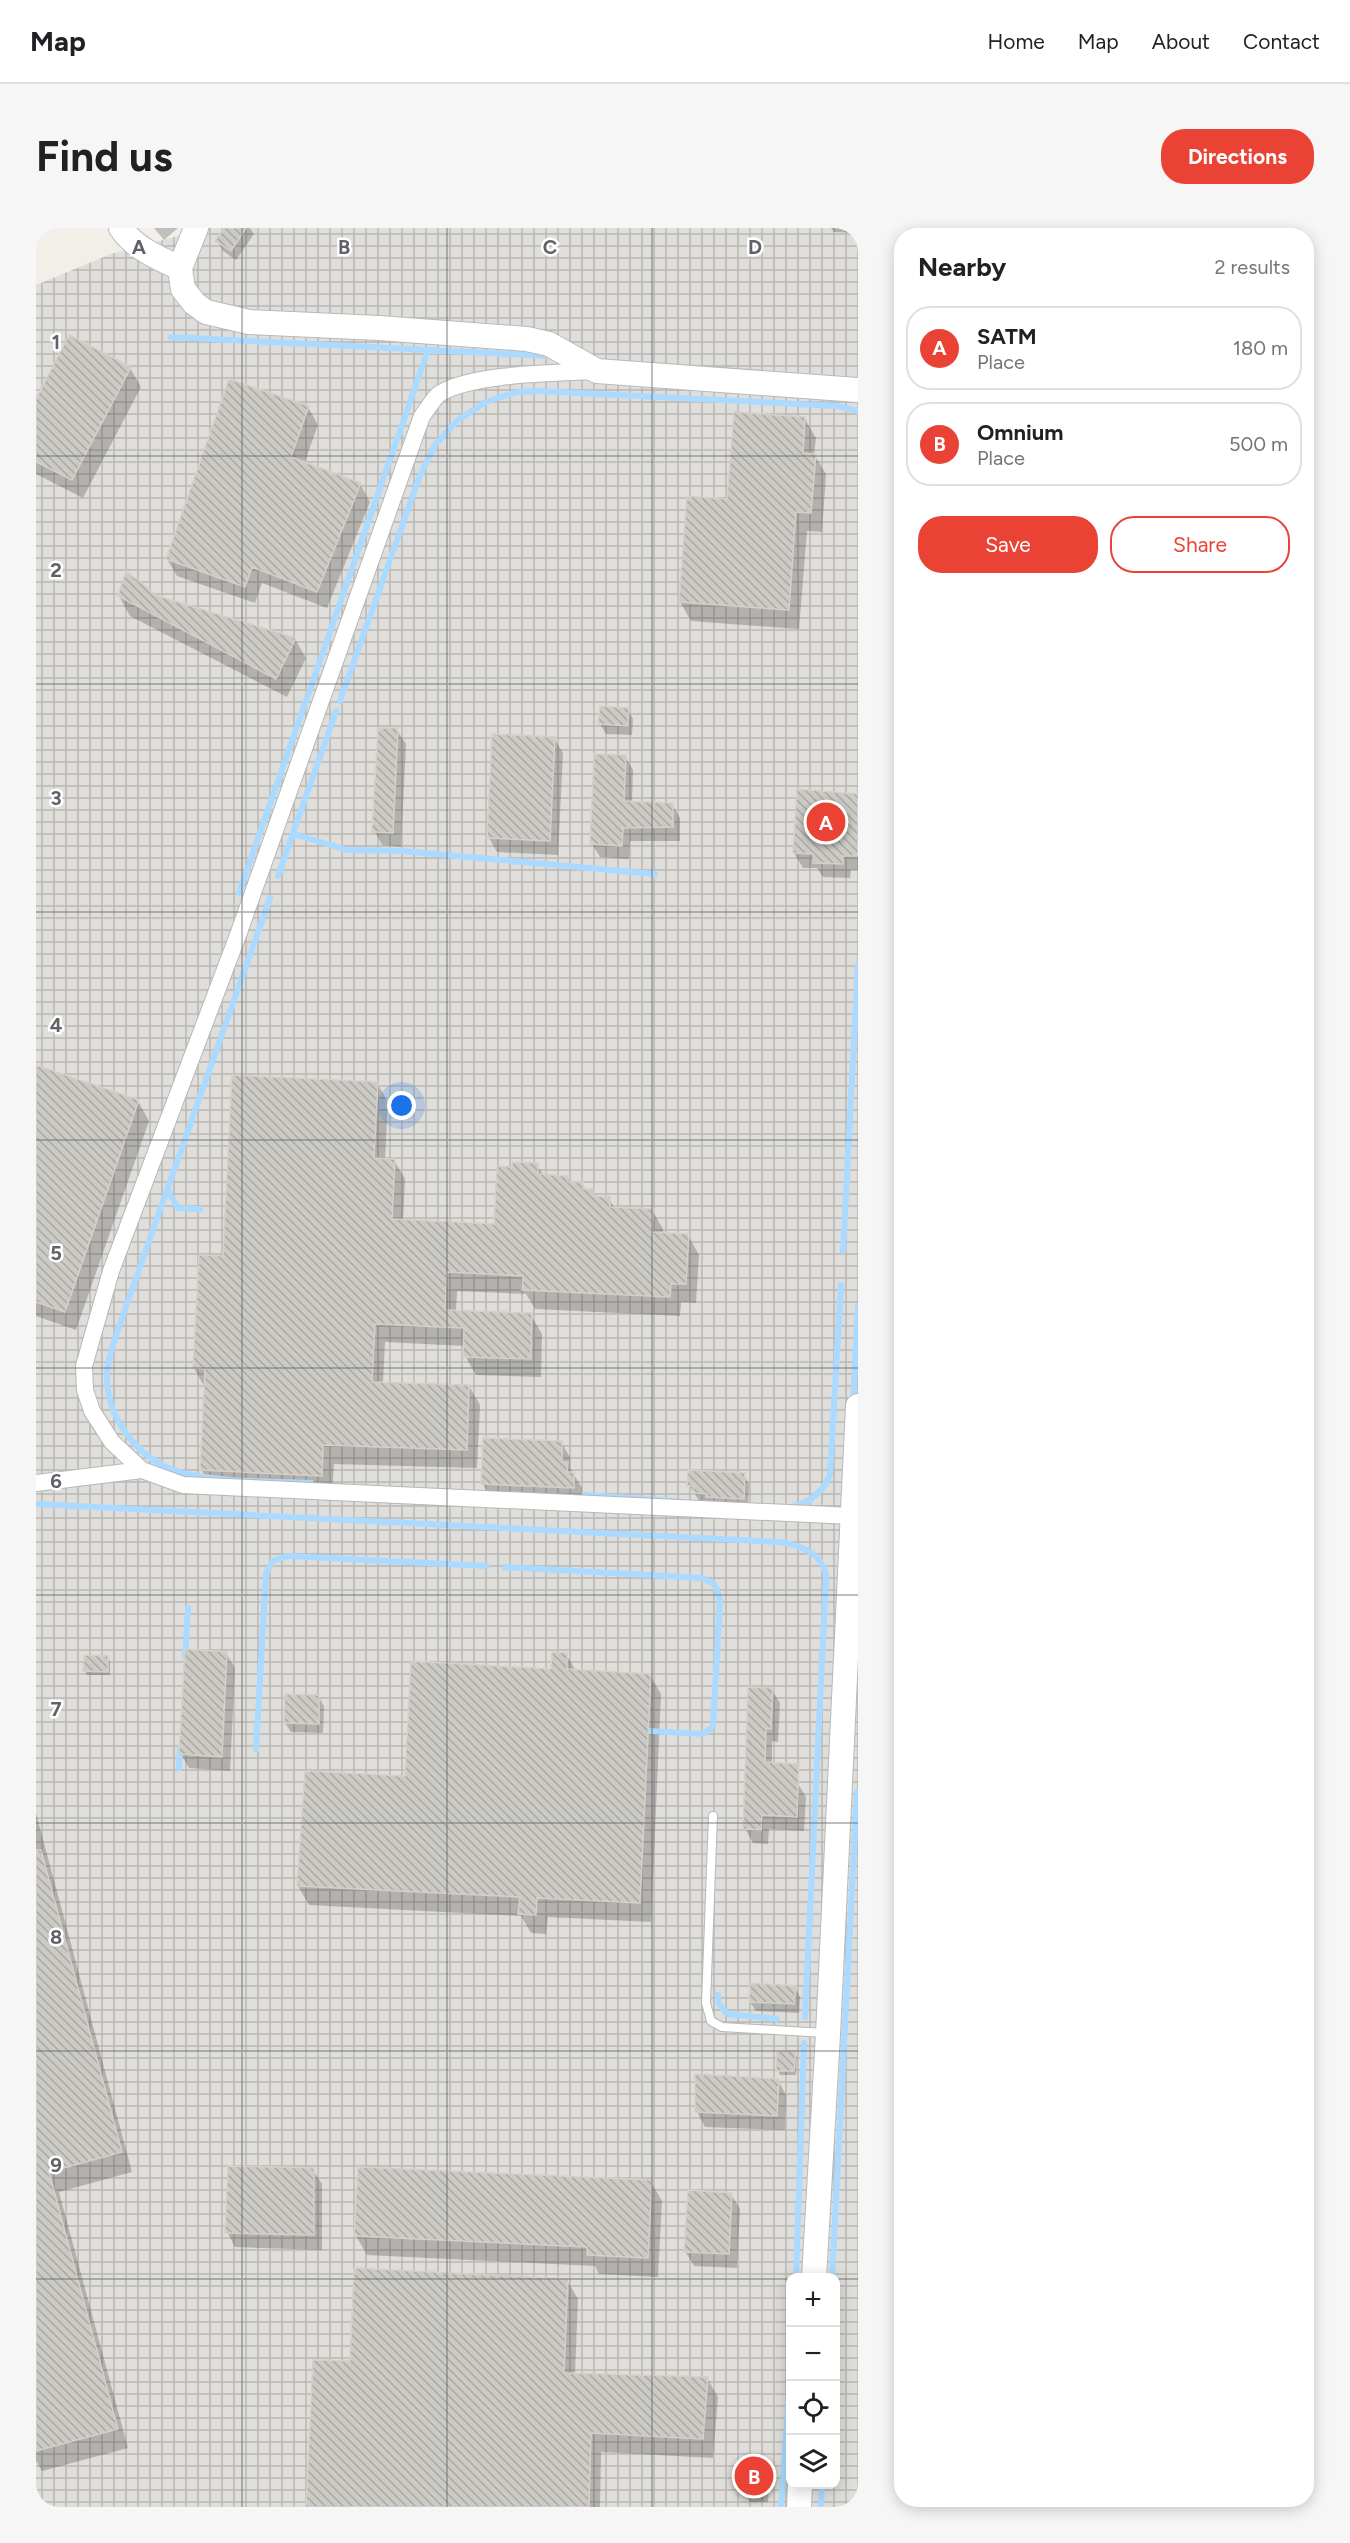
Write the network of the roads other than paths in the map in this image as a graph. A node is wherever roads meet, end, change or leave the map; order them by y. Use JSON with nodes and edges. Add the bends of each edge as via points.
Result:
{"nodes":[{"id":1,"x":121,"y":228,"type":"edge"},
{"id":2,"x":194,"y":232,"type":"edge"},
{"id":3,"x":180,"y":268,"type":"junction"},
{"id":4,"x":597,"y":371,"type":"junction"},
{"id":5,"x":858,"y":390,"type":"edge"},
{"id":6,"x":858,"y":1406,"type":"edge"},
{"id":7,"x":142,"y":1470,"type":"junction"},
{"id":8,"x":36,"y":1483,"type":"edge"},
{"id":9,"x":852,"y":1516,"type":"junction"},
{"id":10,"x":712,"y":1816,"type":"dead end"},
{"id":11,"x":828,"y":2034,"type":"junction"},
{"id":12,"x":814,"y":2273,"type":"edge"},
{"id":13,"x":800,"y":2489,"type":"edge"},
{"id":14,"x":799,"y":2507,"type":"edge"}],
"edges":[{"from":1,"to":3,"type":"main road","via":[[157,258]]},
{"from":2,"to":3,"type":"main road"},
{"from":3,"to":4,"type":"main road","via":[[183,289],[194,303],[225,318],[527,339],[549,344]]},
{"from":4,"to":5,"type":"main road"},
{"from":4,"to":7,"type":"street","via":[[524,375],[462,384],[438,395],[422,416],[238,935],[111,1271],[84,1366],[85,1390],[92,1411],[112,1442]]},
{"from":6,"to":9,"type":"main road"},
{"from":7,"to":8,"type":"street"},
{"from":7,"to":9,"type":"street","via":[[183,1485]]},
{"from":9,"to":11,"type":"main road"},
{"from":10,"to":11,"type":"lane","via":[[706,2003],[711,2021],[722,2027]]},
{"from":11,"to":12,"type":"main road"},
{"from":13,"to":14,"type":"main road"}]}
